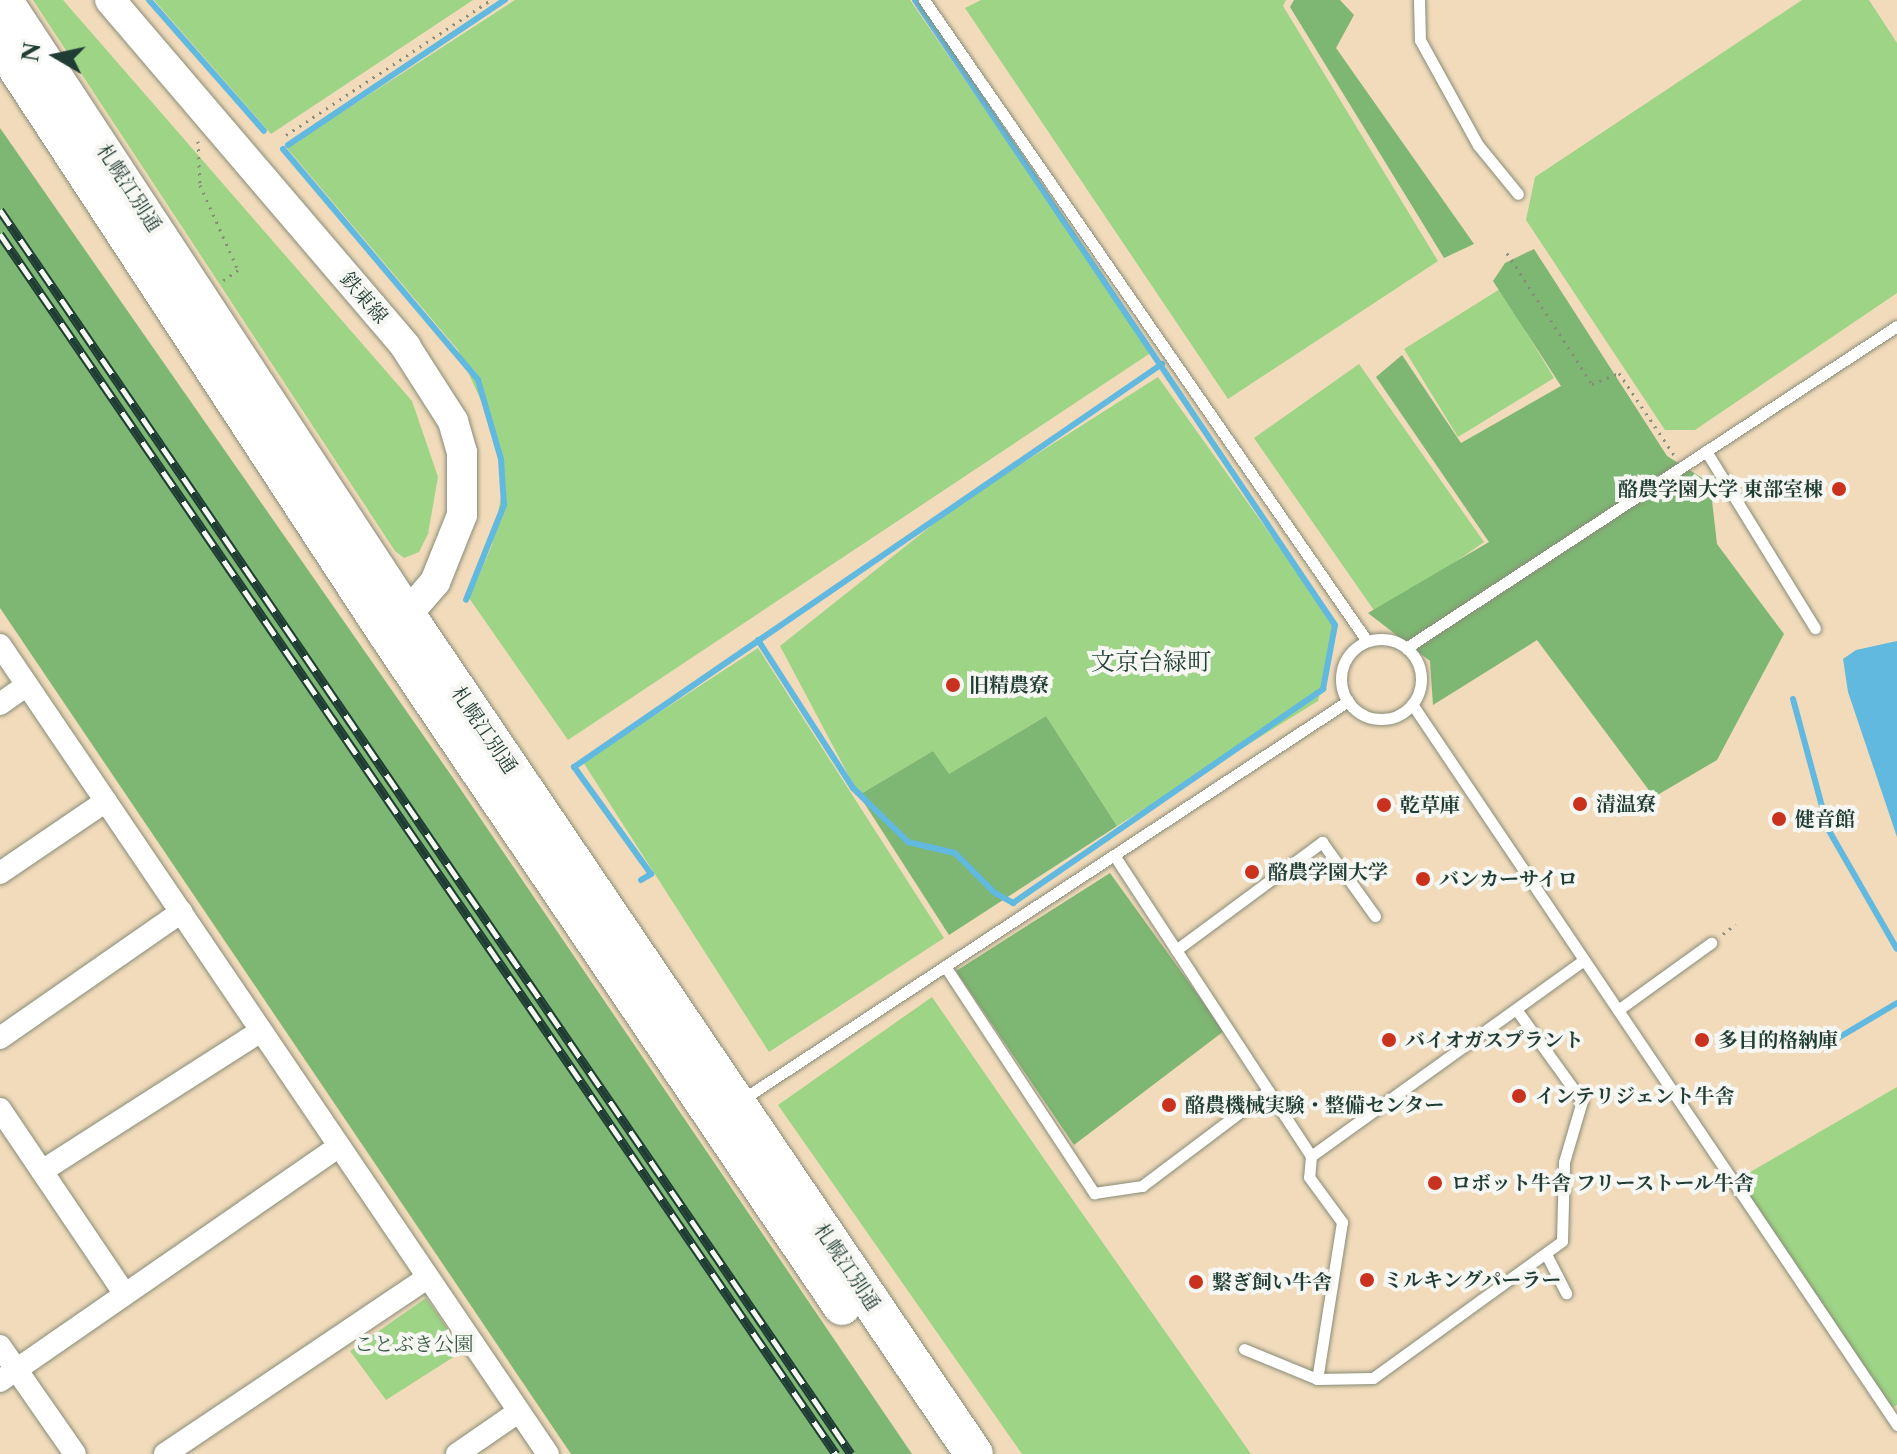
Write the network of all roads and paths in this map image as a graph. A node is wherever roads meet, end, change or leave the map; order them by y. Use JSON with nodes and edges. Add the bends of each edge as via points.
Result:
{"nodes":[{"id":1,"x":3,"y":0,"type":"edge"},
{"id":2,"x":110,"y":0,"type":"edge"},
{"id":3,"x":491,"y":0,"type":"edge"},
{"id":4,"x":924,"y":0,"type":"edge"},
{"id":5,"x":1419,"y":0,"type":"edge"},
{"id":6,"x":0,"y":42,"type":"edge"},
{"id":7,"x":286,"y":135,"type":"dead end"},
{"id":8,"x":198,"y":141,"type":"dead end"},
{"id":9,"x":1518,"y":194,"type":"dead end"},
{"id":10,"x":1507,"y":253,"type":"dead end"},
{"id":11,"x":213,"y":288,"type":"dead end"},
{"id":12,"x":1897,"y":326,"type":"edge"},
{"id":13,"x":1706,"y":451,"type":"junction"},
{"id":14,"x":1683,"y":467,"type":"junction"},
{"id":15,"x":398,"y":627,"type":"junction"},
{"id":16,"x":1815,"y":628,"type":"dead end"},
{"id":17,"x":1367,"y":641,"type":"junction"},
{"id":18,"x":0,"y":645,"type":"edge"},
{"id":19,"x":1406,"y":648,"type":"junction"},
{"id":20,"x":27,"y":685,"type":"junction"},
{"id":21,"x":1348,"y":701,"type":"junction"},
{"id":22,"x":0,"y":704,"type":"edge"},
{"id":23,"x":1412,"y":704,"type":"junction"},
{"id":24,"x":106,"y":801,"type":"junction"},
{"id":25,"x":1114,"y":855,"type":"junction"},
{"id":26,"x":0,"y":873,"type":"edge"},
{"id":27,"x":181,"y":912,"type":"junction"},
{"id":28,"x":1375,"y":916,"type":"dead end"},
{"id":29,"x":1711,"y":943,"type":"dead end"},
{"id":30,"x":1176,"y":950,"type":"junction"},
{"id":31,"x":1584,"y":960,"type":"junction"},
{"id":32,"x":945,"y":966,"type":"junction"},
{"id":33,"x":1516,"y":1009,"type":"junction"},
{"id":34,"x":1618,"y":1010,"type":"junction"},
{"id":35,"x":261,"y":1031,"type":"junction"},
{"id":36,"x":0,"y":1038,"type":"edge"},
{"id":37,"x":1268,"y":1091,"type":"junction"},
{"id":38,"x":0,"y":1109,"type":"edge"},
{"id":39,"x":725,"y":1111,"type":"junction"},
{"id":40,"x":339,"y":1146,"type":"junction"},
{"id":41,"x":1311,"y":1156,"type":"junction"},
{"id":42,"x":42,"y":1171,"type":"junction"},
{"id":43,"x":1547,"y":1256,"type":"junction"},
{"id":44,"x":427,"y":1278,"type":"junction"},
{"id":45,"x":1566,"y":1293,"type":"dead end"},
{"id":46,"x":125,"y":1294,"type":"junction"},
{"id":47,"x":0,"y":1346,"type":"edge"},
{"id":48,"x":1244,"y":1349,"type":"dead end"},
{"id":49,"x":8,"y":1375,"type":"edge"},
{"id":50,"x":1317,"y":1379,"type":"junction"},
{"id":51,"x":518,"y":1412,"type":"junction"},
{"id":52,"x":1897,"y":1425,"type":"edge"},
{"id":53,"x":75,"y":1454,"type":"edge"},
{"id":54,"x":165,"y":1454,"type":"edge"},
{"id":55,"x":457,"y":1454,"type":"edge"},
{"id":56,"x":548,"y":1454,"type":"edge"},
{"id":57,"x":943,"y":1454,"type":"edge"},
{"id":58,"x":974,"y":1454,"type":"edge"}],
"edges":[{"from":1,"to":15,"type":"highway","name":"札幌江別通"},
{"from":2,"to":15,"type":"street","name":"鉄東線","via":[[405,346],[448,411],[462,452],[462,515],[435,582]]},
{"from":3,"to":7,"type":"path"},
{"from":4,"to":17,"type":"lane"},
{"from":5,"to":9,"type":"lane","via":[[1420,40],[1478,145]]},
{"from":6,"to":15,"type":"highway","name":"札幌江別通"},
{"from":8,"to":11,"type":"path","via":[[200,185],[238,270]]},
{"from":10,"to":14,"type":"path","via":[[1592,384],[1619,373]]},
{"from":12,"to":13,"type":"lane"},
{"from":13,"to":14,"type":"lane"},
{"from":13,"to":16,"type":"lane"},
{"from":14,"to":19,"type":"lane"},
{"from":15,"to":39,"type":"highway","name":"札幌江別通"},
{"from":17,"to":19,"type":"lane","via":[[1395,641]]},
{"from":17,"to":21,"type":"lane","via":[[1354,647],[1343,666]]},
{"from":18,"to":20,"type":"street"},
{"from":19,"to":23,"type":"lane","via":[[1420,668]]},
{"from":20,"to":22,"type":"street"},
{"from":20,"to":24,"type":"street"},
{"from":21,"to":23,"type":"lane","via":[[1379,719],[1391,718]]},
{"from":21,"to":25,"type":"lane"},
{"from":23,"to":31,"type":"lane"},
{"from":24,"to":26,"type":"street"},
{"from":24,"to":27,"type":"street"},
{"from":25,"to":30,"type":"lane"},
{"from":25,"to":32,"type":"lane"},
{"from":27,"to":35,"type":"street"},
{"from":27,"to":36,"type":"street"},
{"from":28,"to":30,"type":"lane","via":[[1322,842]]},
{"from":29,"to":34,"type":"lane"},
{"from":30,"to":37,"type":"lane"},
{"from":31,"to":33,"type":"lane"},
{"from":31,"to":34,"type":"lane"},
{"from":32,"to":37,"type":"lane","via":[[1094,1193],[1142,1186]]},
{"from":32,"to":39,"type":"lane"},
{"from":33,"to":41,"type":"lane"},
{"from":33,"to":43,"type":"lane","via":[[1582,1101],[1564,1162],[1562,1241]]},
{"from":34,"to":52,"type":"lane"},
{"from":35,"to":40,"type":"street"},
{"from":35,"to":42,"type":"street"},
{"from":37,"to":41,"type":"lane"},
{"from":38,"to":42,"type":"street"},
{"from":39,"to":57,"type":"highway","name":"札幌江別通"},
{"from":39,"to":58,"type":"highway","name":"札幌江別通"},
{"from":40,"to":44,"type":"street"},
{"from":40,"to":46,"type":"street"},
{"from":41,"to":50,"type":"lane","via":[[1309,1177],[1342,1222]]},
{"from":42,"to":46,"type":"street"},
{"from":43,"to":45,"type":"lane"},
{"from":43,"to":50,"type":"lane","via":[[1373,1378]]},
{"from":44,"to":51,"type":"street"},
{"from":44,"to":54,"type":"street"},
{"from":46,"to":49,"type":"street"},
{"from":47,"to":49,"type":"street"},
{"from":48,"to":50,"type":"lane"},
{"from":49,"to":53,"type":"street"},
{"from":51,"to":55,"type":"street"},
{"from":51,"to":56,"type":"street"}]}
